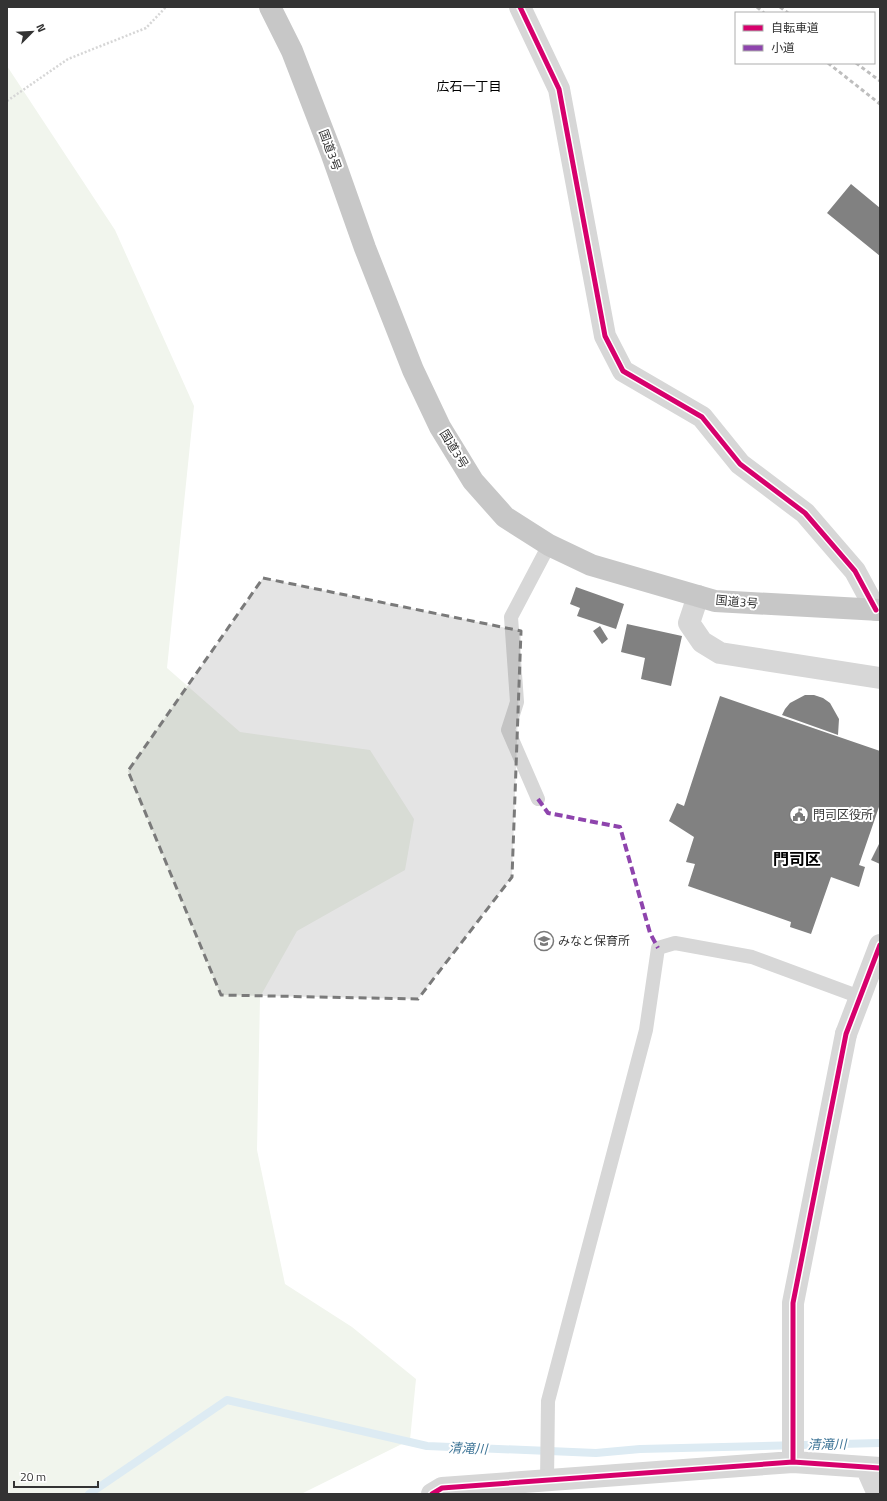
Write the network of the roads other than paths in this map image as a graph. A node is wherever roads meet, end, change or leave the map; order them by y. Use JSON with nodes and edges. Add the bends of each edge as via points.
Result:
{"nodes":[{"id":1,"x":270,"y":7,"type":"edge"},
{"id":2,"x":520,"y":7,"type":"edge"},
{"id":3,"x":549,"y":545,"type":"junction"},
{"id":4,"x":698,"y":596,"type":"junction"},
{"id":5,"x":878,"y":610,"type":"edge"},
{"id":6,"x":880,"y":678,"type":"edge"},
{"id":7,"x":538,"y":798,"type":"dead end"},
{"id":8,"x":880,"y":945,"type":"edge"},
{"id":9,"x":860,"y":997,"type":"junction"},
{"id":10,"x":793,"y":1462,"type":"junction"},
{"id":11,"x":873,"y":1467,"type":"edge"},
{"id":12,"x":546,"y":1481,"type":"junction"},
{"id":13,"x":432,"y":1494,"type":"edge"},
{"id":14,"x":878,"y":1494,"type":"edge"}],
"edges":[{"from":1,"to":3,"type":"highway","name":"国道3号","via":[[292,51],[370,262],[413,370],[440,427],[474,481],[505,517]]},
{"from":2,"to":5,"type":"street","via":[[559,89],[606,336],[623,371],[702,417],[740,464],[805,513],[855,571]]},
{"from":3,"to":4,"type":"highway","name":"国道3号","via":[[591,565]]},
{"from":3,"to":7,"type":"lane","via":[[511,617],[517,702],[508,730]]},
{"from":4,"to":5,"type":"highway","name":"国道3号","via":[[715,601]]},
{"from":4,"to":6,"type":"street","via":[[688,623],[702,642],[720,653]]},
{"from":8,"to":9,"type":"street"},
{"from":9,"to":10,"type":"street","via":[[846,1034],[793,1302]]},
{"from":9,"to":12,"type":"lane","via":[[752,957],[674,943],[658,948],[646,1030],[548,1401]]},
{"from":10,"to":11,"type":"street"},
{"from":10,"to":12,"type":"street"},
{"from":11,"to":14,"type":"street"},
{"from":12,"to":13,"type":"street","via":[[442,1488]]}]}
